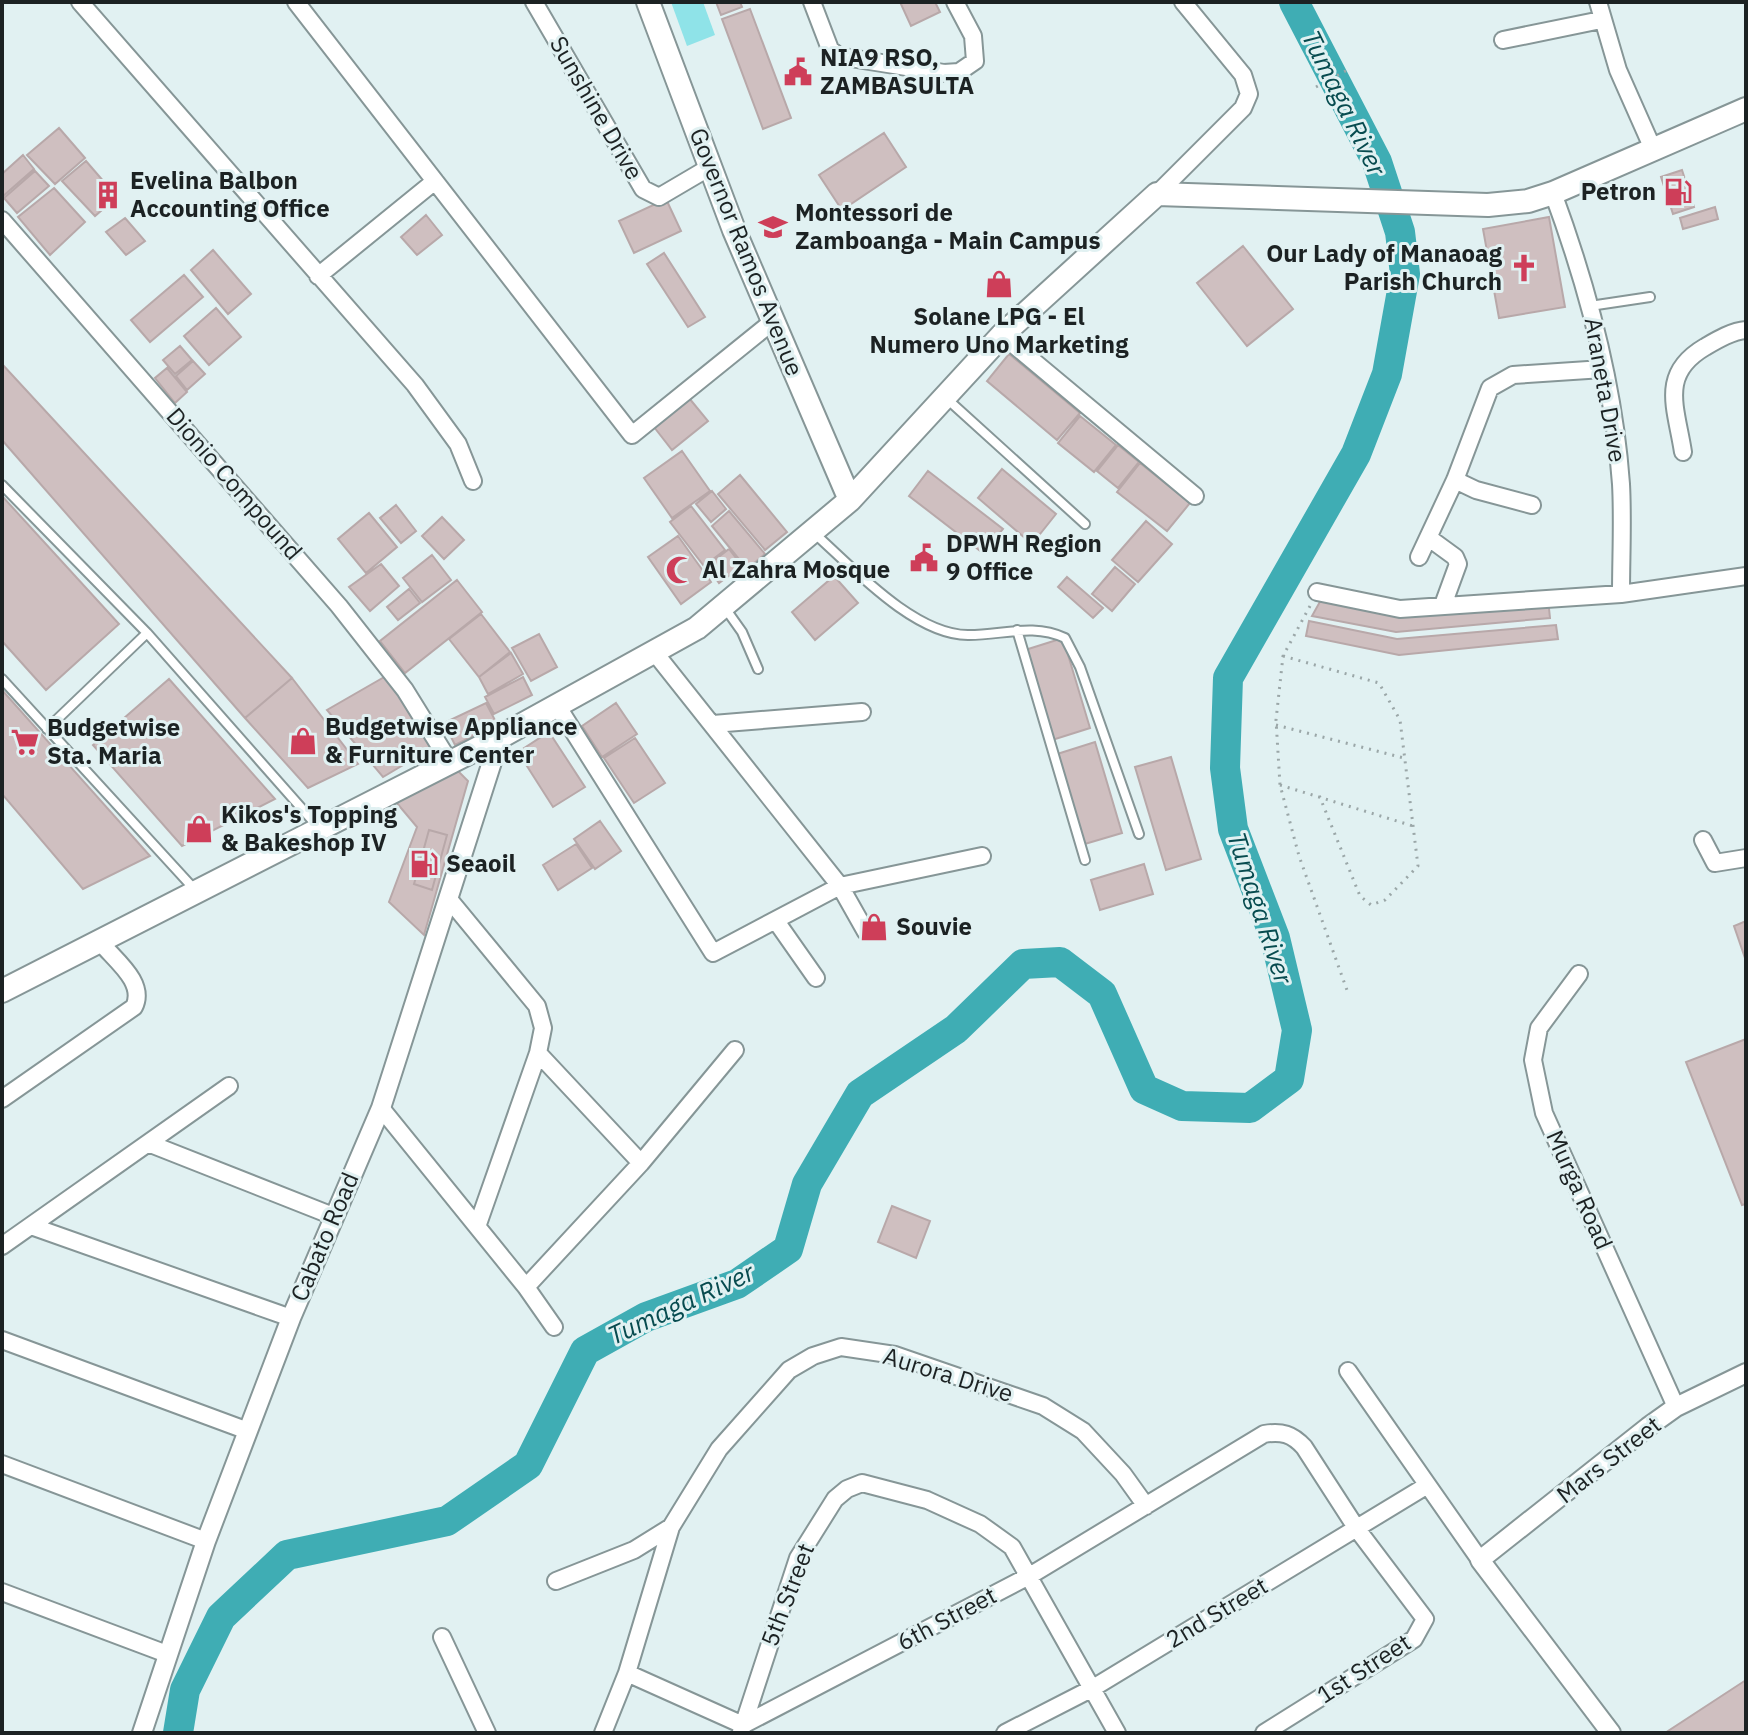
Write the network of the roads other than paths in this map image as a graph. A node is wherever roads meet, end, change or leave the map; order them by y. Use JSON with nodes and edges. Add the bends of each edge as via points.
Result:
{"nodes":[{"id":1,"x":80,"y":2,"type":"edge"},
{"id":2,"x":296,"y":2,"type":"edge"},
{"id":3,"x":534,"y":2,"type":"edge"},
{"id":4,"x":648,"y":2,"type":"edge"},
{"id":5,"x":812,"y":2,"type":"edge"},
{"id":6,"x":955,"y":2,"type":"edge"},
{"id":7,"x":1183,"y":2,"type":"edge"},
{"id":8,"x":1598,"y":2,"type":"edge"},
{"id":9,"x":1601,"y":20,"type":"junction"},
{"id":10,"x":1503,"y":40,"type":"dead end"},
{"id":11,"x":1746,"y":109,"type":"edge"},
{"id":12,"x":1653,"y":149,"type":"junction"},
{"id":13,"x":710,"y":167,"type":"junction"},
{"id":14,"x":435,"y":181,"type":"junction"},
{"id":15,"x":1553,"y":193,"type":"junction"},
{"id":16,"x":1157,"y":194,"type":"junction"},
{"id":17,"x":2,"y":220,"type":"edge"},
{"id":18,"x":318,"y":276,"type":"junction"},
{"id":19,"x":1650,"y":297,"type":"dead end"},
{"id":20,"x":1590,"y":306,"type":"junction"},
{"id":21,"x":772,"y":322,"type":"junction"},
{"id":22,"x":1746,"y":330,"type":"edge"},
{"id":23,"x":1002,"y":335,"type":"junction"},
{"id":24,"x":1603,"y":369,"type":"junction"},
{"id":25,"x":945,"y":398,"type":"junction"},
{"id":26,"x":1683,"y":452,"type":"dead end"},
{"id":27,"x":1455,"y":480,"type":"junction"},
{"id":28,"x":473,"y":481,"type":"dead end"},
{"id":29,"x":2,"y":485,"type":"edge"},
{"id":30,"x":1195,"y":496,"type":"dead end"},
{"id":31,"x":850,"y":500,"type":"junction"},
{"id":32,"x":1532,"y":505,"type":"dead end"},
{"id":33,"x":1085,"y":524,"type":"dead end"},
{"id":34,"x":813,"y":532,"type":"junction"},
{"id":35,"x":1429,"y":538,"type":"junction"},
{"id":36,"x":1419,"y":557,"type":"dead end"},
{"id":37,"x":1746,"y":576,"type":"edge"},
{"id":38,"x":1317,"y":592,"type":"road end"},
{"id":39,"x":1621,"y":594,"type":"junction"},
{"id":40,"x":1443,"y":605,"type":"junction"},
{"id":41,"x":725,"y":607,"type":"junction"},
{"id":42,"x":1017,"y":630,"type":"junction"},
{"id":43,"x":147,"y":633,"type":"junction"},
{"id":44,"x":655,"y":653,"type":"junction"},
{"id":45,"x":758,"y":669,"type":"dead end"},
{"id":46,"x":2,"y":679,"type":"edge"},
{"id":47,"x":558,"y":707,"type":"junction"},
{"id":48,"x":862,"y":712,"type":"dead end"},
{"id":49,"x":713,"y":724,"type":"junction"},
{"id":50,"x":47,"y":729,"type":"junction"},
{"id":51,"x":500,"y":737,"type":"junction"},
{"id":52,"x":449,"y":761,"type":"junction"},
{"id":53,"x":320,"y":829,"type":"junction"},
{"id":54,"x":1139,"y":834,"type":"dead end"},
{"id":55,"x":1703,"y":840,"type":"dead end"},
{"id":56,"x":982,"y":856,"type":"dead end"},
{"id":57,"x":1746,"y":858,"type":"edge"},
{"id":58,"x":1085,"y":860,"type":"dead end"},
{"id":59,"x":840,"y":886,"type":"junction"},
{"id":60,"x":197,"y":891,"type":"junction"},
{"id":61,"x":448,"y":898,"type":"junction"},
{"id":62,"x":776,"y":921,"type":"junction"},
{"id":63,"x":866,"y":932,"type":"dead end"},
{"id":64,"x":101,"y":943,"type":"junction"},
{"id":65,"x":1579,"y":974,"type":"dead end"},
{"id":66,"x":816,"y":978,"type":"dead end"},
{"id":67,"x":2,"y":991,"type":"edge"},
{"id":68,"x":735,"y":1050,"type":"dead end"},
{"id":69,"x":538,"y":1053,"type":"junction"},
{"id":70,"x":229,"y":1086,"type":"dead end"},
{"id":71,"x":2,"y":1099,"type":"edge"},
{"id":72,"x":381,"y":1108,"type":"junction"},
{"id":73,"x":148,"y":1143,"type":"junction"},
{"id":74,"x":641,"y":1163,"type":"junction"},
{"id":75,"x":333,"y":1216,"type":"junction"},
{"id":76,"x":478,"y":1224,"type":"junction"},
{"id":77,"x":31,"y":1226,"type":"junction"},
{"id":78,"x":6,"y":1244,"type":"edge"},
{"id":79,"x":2,"y":1263,"type":"edge"},
{"id":80,"x":526,"y":1287,"type":"junction"},
{"id":81,"x":291,"y":1318,"type":"junction"},
{"id":82,"x":554,"y":1327,"type":"dead end"},
{"id":83,"x":2,"y":1340,"type":"edge"},
{"id":84,"x":1348,"y":1371,"type":"dead end"},
{"id":85,"x":1746,"y":1373,"type":"edge"},
{"id":86,"x":1676,"y":1407,"type":"junction"},
{"id":87,"x":248,"y":1431,"type":"junction"},
{"id":88,"x":2,"y":1464,"type":"edge"},
{"id":89,"x":1426,"y":1486,"type":"junction"},
{"id":90,"x":1146,"y":1506,"type":"junction"},
{"id":91,"x":671,"y":1527,"type":"junction"},
{"id":92,"x":1357,"y":1529,"type":"junction"},
{"id":93,"x":206,"y":1541,"type":"junction"},
{"id":94,"x":1480,"y":1560,"type":"junction"},
{"id":95,"x":1031,"y":1575,"type":"junction"},
{"id":96,"x":556,"y":1581,"type":"dead end"},
{"id":97,"x":2,"y":1592,"type":"edge"},
{"id":98,"x":442,"y":1637,"type":"dead end"},
{"id":99,"x":167,"y":1654,"type":"junction"},
{"id":100,"x":627,"y":1673,"type":"junction"},
{"id":101,"x":1093,"y":1688,"type":"junction"},
{"id":102,"x":742,"y":1729,"type":"edge"},
{"id":103,"x":142,"y":1733,"type":"edge"},
{"id":104,"x":487,"y":1733,"type":"edge"},
{"id":105,"x":603,"y":1733,"type":"edge"},
{"id":106,"x":1005,"y":1733,"type":"edge"},
{"id":107,"x":1117,"y":1733,"type":"edge"},
{"id":108,"x":1264,"y":1733,"type":"edge"},
{"id":109,"x":1611,"y":1733,"type":"edge"}],
"edges":[{"from":1,"to":18,"type":"street"},
{"from":2,"to":14,"type":"street"},
{"from":3,"to":13,"type":"street","name":"Sunshine Drive","via":[[643,189],[659,197]]},
{"from":4,"to":13,"type":"main road","name":"Governor Ramos Avenue"},
{"from":5,"to":6,"type":"street","via":[[830,49],[838,56],[944,73],[959,72],[975,61],[973,36]]},
{"from":7,"to":16,"type":"street","via":[[1243,75],[1249,94],[1243,108]]},
{"from":8,"to":9,"type":"street"},
{"from":9,"to":10,"type":"street"},
{"from":9,"to":12,"type":"street"},
{"from":11,"to":12,"type":"main road"},
{"from":12,"to":15,"type":"main road"},
{"from":13,"to":21,"type":"main road","name":"Governor Ramos Avenue"},
{"from":14,"to":18,"type":"street"},
{"from":14,"to":21,"type":"street","via":[[632,435]]},
{"from":15,"to":16,"type":"main road","via":[[1488,205]]},
{"from":15,"to":20,"type":"street","name":"Araneta Drive"},
{"from":16,"to":23,"type":"main road"},
{"from":17,"to":52,"type":"street","name":"Dionio Compound","via":[[339,606],[405,690]]},
{"from":18,"to":28,"type":"street","via":[[440,415]]},
{"from":19,"to":20,"type":"lane"},
{"from":20,"to":24,"type":"street","name":"Araneta Drive"},
{"from":21,"to":31,"type":"main road","name":"Governor Ramos Avenue"},
{"from":22,"to":26,"type":"street","via":[[1699,350],[1676,372],[1673,391]]},
{"from":23,"to":25,"type":"main road"},
{"from":23,"to":30,"type":"street"},
{"from":24,"to":27,"type":"street","via":[[1513,375],[1490,388]]},
{"from":24,"to":39,"type":"street","name":"Araneta Drive","via":[[1621,483]]},
{"from":25,"to":31,"type":"main road"},
{"from":25,"to":33,"type":"lane"},
{"from":27,"to":32,"type":"street"},
{"from":27,"to":35,"type":"street"},
{"from":29,"to":43,"type":"lane"},
{"from":31,"to":34,"type":"main road"},
{"from":34,"to":41,"type":"main road"},
{"from":34,"to":42,"type":"lane","via":[[894,603],[947,633]]},
{"from":35,"to":36,"type":"street"},
{"from":35,"to":40,"type":"street","via":[[1458,564]]},
{"from":37,"to":39,"type":"street"},
{"from":38,"to":40,"type":"street","via":[[1400,609]]},
{"from":39,"to":40,"type":"street"},
{"from":41,"to":44,"type":"main road"},
{"from":41,"to":45,"type":"lane"},
{"from":42,"to":54,"type":"lane","via":[[1046,631],[1070,643]]},
{"from":42,"to":58,"type":"lane"},
{"from":43,"to":50,"type":"lane"},
{"from":43,"to":53,"type":"lane"},
{"from":44,"to":47,"type":"main road"},
{"from":44,"to":49,"type":"street"},
{"from":46,"to":50,"type":"lane"},
{"from":47,"to":51,"type":"main road"},
{"from":47,"to":62,"type":"street","via":[[713,953]]},
{"from":48,"to":49,"type":"street"},
{"from":49,"to":59,"type":"street"},
{"from":50,"to":60,"type":"lane"},
{"from":51,"to":52,"type":"main road"},
{"from":51,"to":61,"type":"street","name":"Cabato Road"},
{"from":52,"to":53,"type":"main road"},
{"from":53,"to":60,"type":"main road"},
{"from":55,"to":57,"type":"street","via":[[1715,863]]},
{"from":56,"to":59,"type":"street"},
{"from":59,"to":62,"type":"street"},
{"from":59,"to":63,"type":"street"},
{"from":60,"to":64,"type":"main road"},
{"from":61,"to":69,"type":"street","via":[[537,1006],[543,1028]]},
{"from":61,"to":72,"type":"street","name":"Cabato Road"},
{"from":62,"to":66,"type":"street"},
{"from":64,"to":67,"type":"main road"},
{"from":64,"to":71,"type":"street","via":[[135,983],[139,993],[134,1007]]},
{"from":65,"to":86,"type":"street","name":"Murga Road","via":[[1539,1028],[1533,1060],[1544,1113]]},
{"from":68,"to":74,"type":"street"},
{"from":69,"to":74,"type":"street"},
{"from":69,"to":76,"type":"street"},
{"from":70,"to":73,"type":"street"},
{"from":72,"to":75,"type":"street","name":"Cabato Road"},
{"from":72,"to":76,"type":"street"},
{"from":73,"to":75,"type":"street"},
{"from":73,"to":77,"type":"street"},
{"from":74,"to":80,"type":"street"},
{"from":75,"to":81,"type":"street","name":"Cabato Road"},
{"from":76,"to":80,"type":"street"},
{"from":77,"to":78,"type":"street"},
{"from":77,"to":81,"type":"street"},
{"from":78,"to":79,"type":"street"},
{"from":80,"to":82,"type":"street"},
{"from":81,"to":87,"type":"street","name":"Cabato Road"},
{"from":83,"to":87,"type":"street"},
{"from":84,"to":89,"type":"street"},
{"from":85,"to":86,"type":"street","name":"Mars Street"},
{"from":86,"to":94,"type":"street","name":"Mars Street"},
{"from":87,"to":93,"type":"street","name":"Cabato Road"},
{"from":88,"to":93,"type":"street"},
{"from":89,"to":92,"type":"street","name":"2nd Street"},
{"from":89,"to":94,"type":"street"},
{"from":90,"to":91,"type":"street","name":"Aurora Drive","via":[[1083,1431],[1043,1406],[895,1355],[841,1347],[789,1370],[719,1449]]},
{"from":90,"to":92,"type":"street","name":"6th Street","via":[[1264,1434],[1279,1432],[1304,1447]]},
{"from":90,"to":95,"type":"street","name":"6th Street"},
{"from":91,"to":96,"type":"street","via":[[634,1550]]},
{"from":91,"to":100,"type":"street","name":"Aurora Drive"},
{"from":92,"to":101,"type":"street","name":"2nd Street"},
{"from":92,"to":108,"type":"street","name":"1st Street","via":[[1421,1610],[1422,1630]]},
{"from":93,"to":99,"type":"street","name":"Cabato Road"},
{"from":94,"to":109,"type":"street"},
{"from":95,"to":101,"type":"street","name":"5th Street"},
{"from":95,"to":102,"type":"street","name":"6th Street"},
{"from":95,"to":102,"type":"street","name":"5th Street","via":[[1012,1547],[980,1524],[883,1486],[862,1483],[847,1489],[798,1558]]},
{"from":97,"to":99,"type":"street"},
{"from":98,"to":104,"type":"street"},
{"from":99,"to":103,"type":"street","name":"Cabato Road"},
{"from":100,"to":102,"type":"street"},
{"from":100,"to":105,"type":"street","name":"Aurora Drive"},
{"from":101,"to":106,"type":"street","name":"2nd Street"},
{"from":101,"to":107,"type":"street","name":"5th Street"}]}
